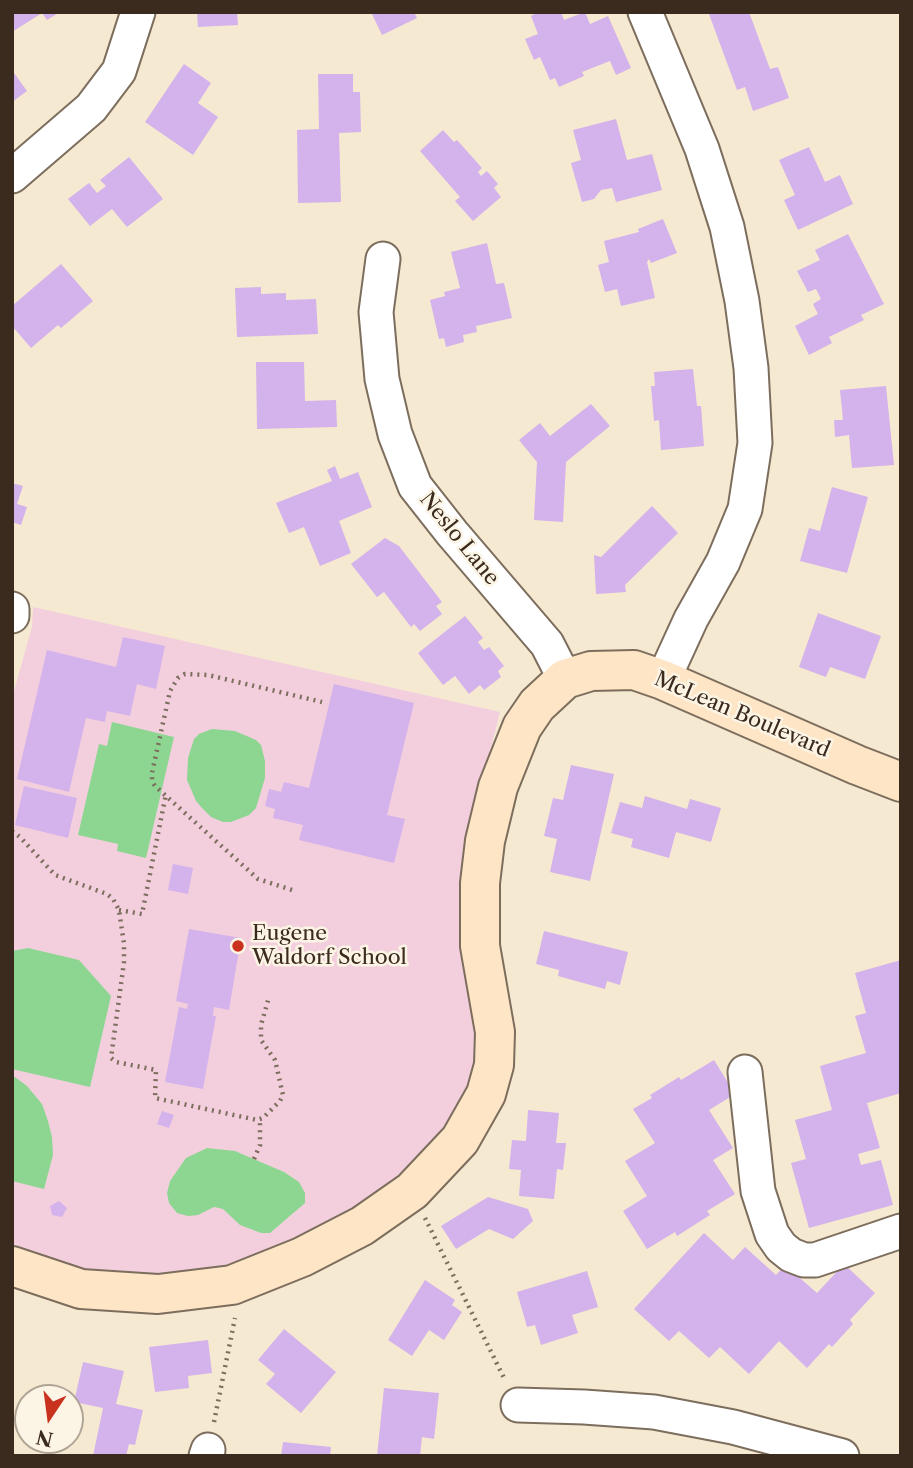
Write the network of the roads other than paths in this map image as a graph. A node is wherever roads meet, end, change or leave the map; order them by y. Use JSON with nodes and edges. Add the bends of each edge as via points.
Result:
{"nodes":[{"id":1,"x":138,"y":12,"type":"edge"},
{"id":2,"x":645,"y":12,"type":"edge"},
{"id":3,"x":12,"y":176,"type":"edge"},
{"id":4,"x":383,"y":259,"type":"dead end"},
{"id":5,"x":12,"y":609,"type":"edge"},
{"id":6,"x":12,"y":616,"type":"edge"},
{"id":7,"x":565,"y":679,"type":"junction"},
{"id":8,"x":663,"y":680,"type":"junction"},
{"id":9,"x":901,"y":782,"type":"edge"},
{"id":10,"x":745,"y":1072,"type":"dead end"},
{"id":11,"x":901,"y":1231,"type":"edge"},
{"id":12,"x":12,"y":1266,"type":"edge"},
{"id":13,"x":518,"y":1405,"type":"road end"},
{"id":14,"x":842,"y":1456,"type":"edge"}],
"edges":[{"from":1,"to":3,"type":"street","via":[[120,71],[91,108]]},
{"from":2,"to":8,"type":"street","via":[[702,149],[727,227],[751,368],[755,443],[745,509]]},
{"from":4,"to":7,"type":"street","name":"Neslo Lane","via":[[376,312],[383,379],[394,434],[415,486],[547,644]]},
{"from":5,"to":6,"type":"street"},
{"from":7,"to":8,"type":"street","name":"McLean Boulevard","via":[[610,669],[634,670]]},
{"from":7,"to":12,"type":"street","name":"McLean Boulevard","via":[[537,705],[522,727],[498,787],[485,841],[480,946],[495,1032],[494,1065],[486,1094],[460,1140],[412,1191],[362,1226],[232,1285],[158,1294],[81,1290]]},
{"from":8,"to":9,"type":"street","name":"McLean Boulevard"},
{"from":10,"to":11,"type":"street","via":[[758,1191],[781,1247],[804,1260],[815,1260]]},
{"from":13,"to":14,"type":"street","via":[[654,1412]]}]}
